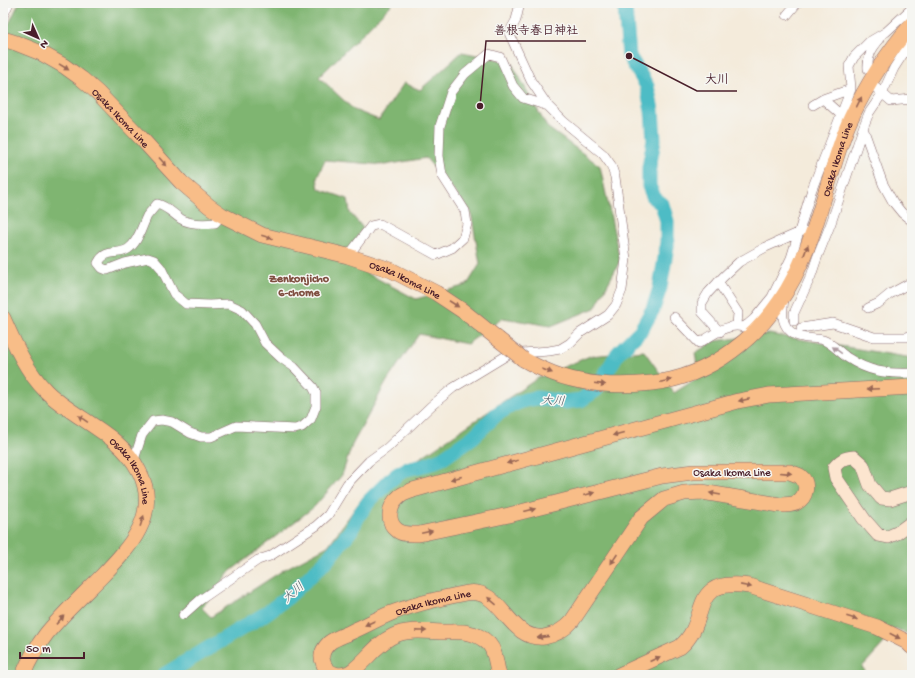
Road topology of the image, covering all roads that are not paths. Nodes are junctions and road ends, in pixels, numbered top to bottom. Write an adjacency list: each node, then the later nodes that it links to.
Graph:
1 (9, 3): 6 (street)
2 (520, 3): 17 (street)
3 (797, 3): 5 (street)
4 (912, 8): 8 (street)
5 (787, 15)
6 (3, 16)
7 (912, 24): 26 (main road, Osaka Ikoma Line, one-way to 7)
8 (886, 32): 11 (street); 12 (street)
9 (3, 39): 20 (main road, Osaka Ikoma Line, one-way to 20)
10 (912, 40): 13 (street)
11 (868, 69)
12 (850, 88): 14 (street); 18 (street)
13 (879, 91): 15 (street); 19 (street)
14 (823, 99): 16 (street); 18 (street)
15 (912, 99)
16 (813, 105)
17 (548, 106): 23 (street); 40 (street)
18 (841, 115): 22 (street)
19 (863, 128): 21 (street); 30 (street)
20 (222, 215): 23 (main road, Osaka Ikoma Line, one-way to 23); 37 (street)
21 (912, 221)
22 (803, 231): 24 (street); 31 (street)
23 (348, 256): 26 (main road, Osaka Ikoma Line, one-way to 26, bridge)
24 (718, 282): 31 (street); 33 (street)
25 (912, 282): 27 (street)
26 (784, 298): 35 (street, one-way to 26)
27 (868, 308)
28 (674, 317): 33 (street)
29 (3, 318): 37 (main road, Osaka Ikoma Line, one-way to 29)
30 (794, 321)
31 (737, 325): 33 (street)
32 (801, 328): 34 (street)
33 (720, 332)
34 (912, 335)
35 (912, 372)
36 (912, 387): 43 (main road, Osaka Ikoma Line, one-way to 43)
37 (134, 460): 42 (main road, Osaka Ikoma Line, one-way to 37)
38 (912, 492): 39 (main road)
39 (912, 522)
40 (183, 615)
41 (912, 647): 44 (main road, one-way to 41)
42 (22, 675)
43 (499, 675)
44 (619, 675)

